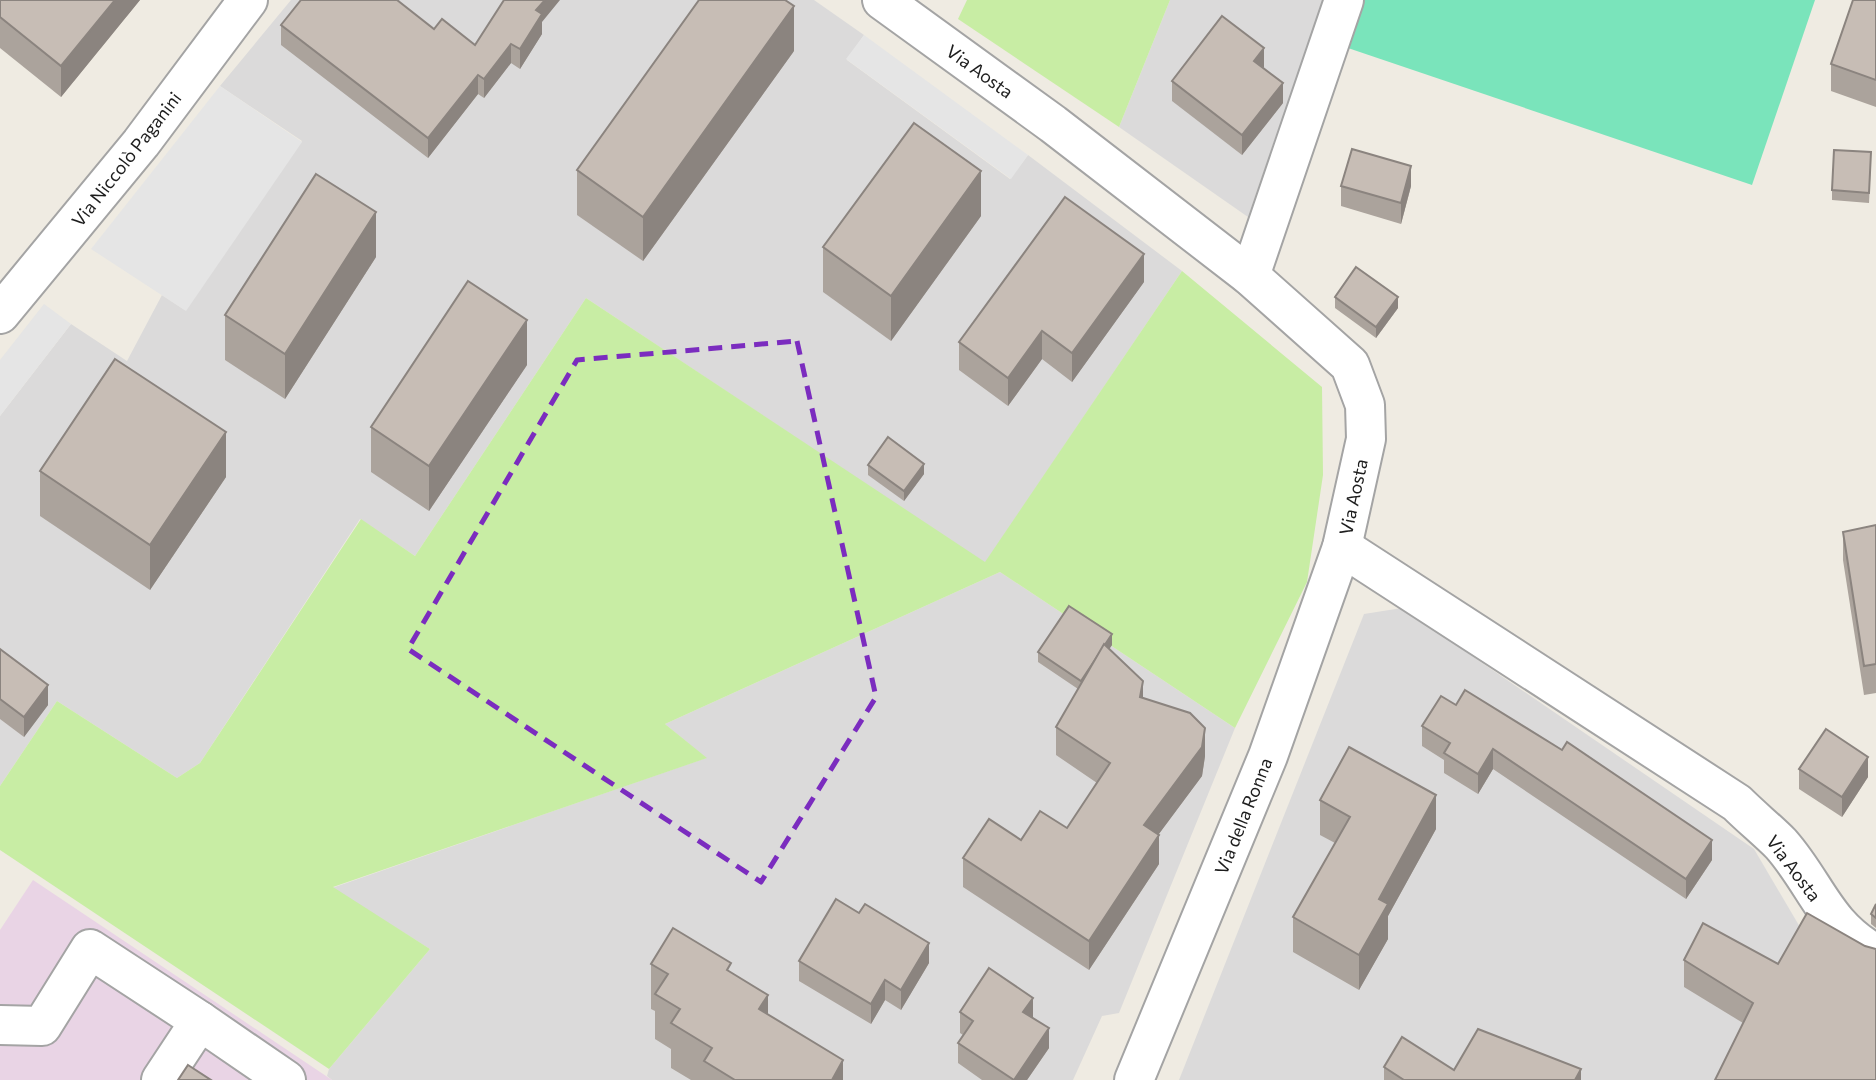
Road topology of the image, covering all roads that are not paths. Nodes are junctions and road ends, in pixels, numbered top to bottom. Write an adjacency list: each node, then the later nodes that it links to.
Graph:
1 (248, 0): 5 (street, Via Niccolò Paganini)
2 (882, 0): 4 (street, Via Aosta)
3 (1344, 0): 4 (street)
4 (1250, 275): 6 (street, Via Aosta)
5 (0, 314)
6 (1342, 548): 7 (street, Via Aosta); 12 (street, Via della Ronna)
7 (1876, 954)
8 (200, 1021): 9 (street); 10 (street); 11 (street)
9 (0, 1025)
10 (161, 1080)
11 (286, 1080)
12 (1134, 1080)

